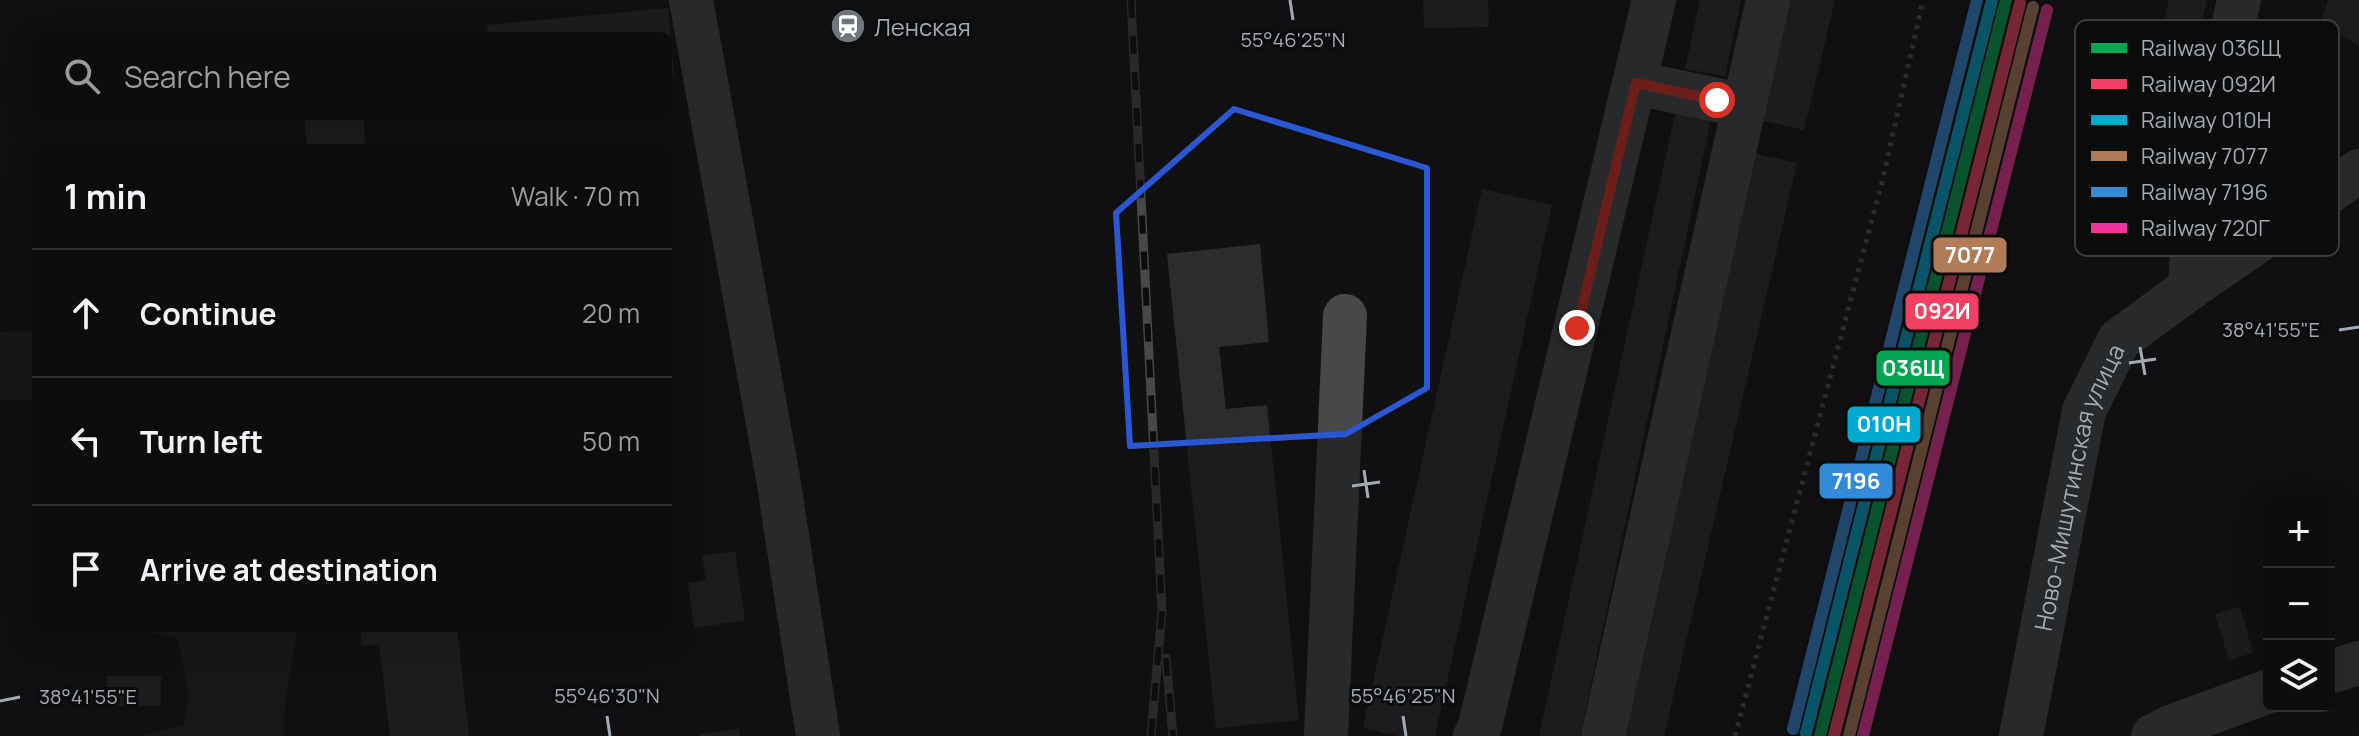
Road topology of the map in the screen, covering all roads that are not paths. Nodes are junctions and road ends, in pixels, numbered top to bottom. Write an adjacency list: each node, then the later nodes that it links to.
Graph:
1 (691, 0): 17 (street)
2 (1654, 0): 6 (street)
3 (1768, 0): 7 (street)
4 (2239, 0): 5 (street)
5 (2235, 20)
6 (1636, 83): 7 (street); 19 (street)
7 (1745, 106): 20 (street)
8 (2359, 171): 9 (street, Ново-Мишутинская улица)
9 (2339, 185)
10 (2192, 256): 12 (street)
11 (2236, 256): 12 (street, Ново-Мишутинская улица)
12 (2190, 288): 21 (street, Ново-Мишутинская улица)
13 (1345, 316): 18 (street)
14 (2359, 663): 15 (street)
15 (2335, 670)
16 (2263, 693): 22 (street)
17 (818, 736)
18 (1326, 736)
19 (1475, 736)
20 (1603, 736)
21 (2021, 736)
22 (2153, 736)

